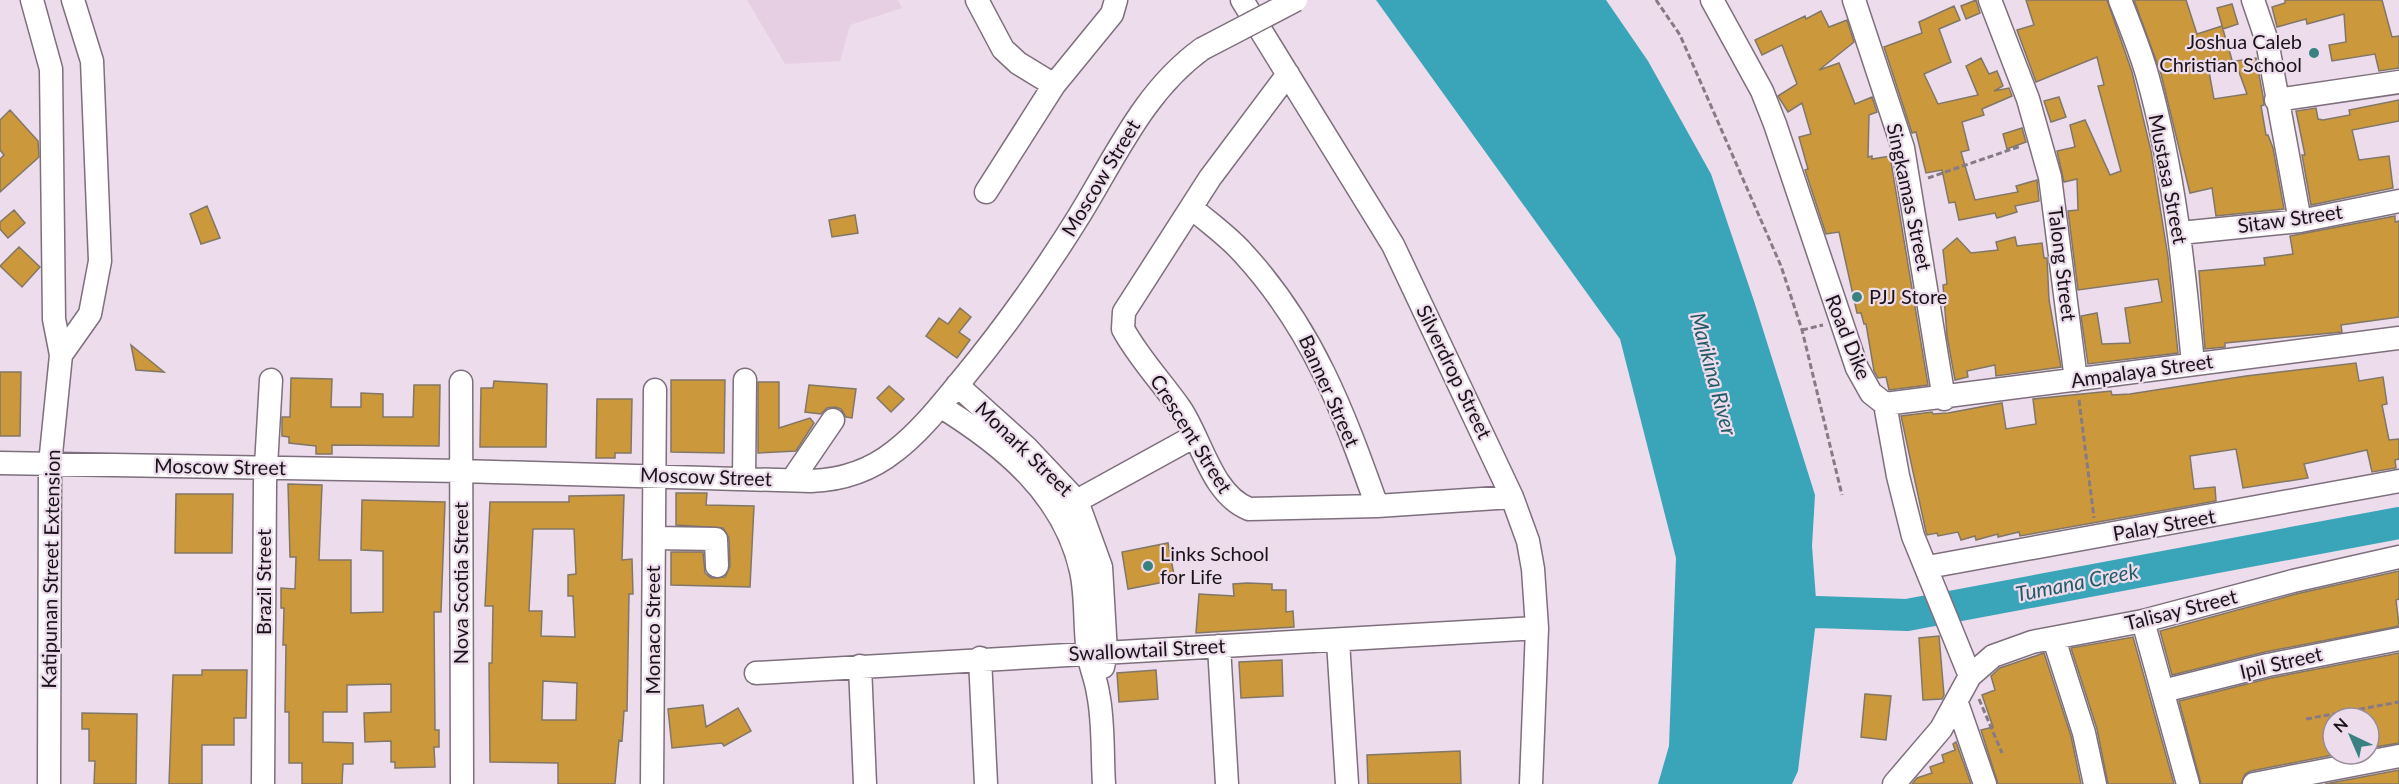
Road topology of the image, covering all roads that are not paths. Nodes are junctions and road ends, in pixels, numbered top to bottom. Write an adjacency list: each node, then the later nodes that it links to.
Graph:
1 (32, 0): 22 (street, Katipunan Street Extension)
2 (73, 0): 22 (street, Katipunan Street Extension)
3 (977, 0): 14 (street)
4 (1116, 0): 14 (street)
5 (1242, 0): 12 (street, Silverdrop Street)
6 (1296, 0): 28 (street, Moscow Street, bridge)
7 (1712, 0): 31 (street, Road Dike)
8 (1854, 0): 30 (street, Singkamas Street)
9 (1990, 0): 26 (street, Talong Street)
10 (2120, 0): 20 (street, Mustasa Street)
11 (2253, 0): 15 (street)
12 (1288, 74): 18 (street, Crescent Street); 43 (street, Silverdrop Street)
13 (2399, 82): 15 (street)
14 (1054, 85): 16 (street)
15 (2276, 100): 19 (street)
16 (986, 192)
17 (2399, 201): 19 (street, Sitaw Street)
18 (1191, 208): 34 (street, Crescent Street); 45 (street, Banner Street)
19 (2300, 221): 20 (street, Sitaw Street)
20 (2181, 233): 23 (street, Mustasa Street)
21 (2399, 338): 23 (street, Ampalaya Street)
22 (61, 355): 36 (street, Katipunan Street Extension)
23 (2193, 364): 26 (street, Ampalaya Street)
24 (271, 380): 37 (street, Brazil Street)
25 (745, 380): 40 (street)
26 (2076, 380): 30 (street, Ampalaya Street)
27 (461, 382): 38 (street, Nova Scotia Street)
28 (957, 385): 32 (street, Moscow Street); 44 (street, Monark Street)
29 (655, 390): 39 (street, Monaco Street)
30 (1944, 399): 31 (street, Ampalaya Street)
31 (1885, 404): 49 (street)
32 (940, 406): 41 (street, Moscow Street); 44 (street, Monark Street)
33 (832, 420): 41 (street)
34 (1193, 437): 44 (street); 45 (street, Crescent Street)
35 (0, 463): 36 (street, Moscow Street)
36 (50, 464): 37 (street, Moscow Street); 64 (street, Katipunan Street Extension)
37 (265, 467): 38 (street, Moscow Street); 65 (street, Brazil Street)
38 (461, 471): 39 (street, Moscow Street); 66 (street, Nova Scotia Street)
39 (655, 475): 40 (street, Moscow Street); 46 (street, Monaco Street)
40 (744, 479): 41 (street, Moscow Street)
41 (792, 480)
42 (2399, 482): 49 (street, Palay Street)
43 (1512, 497): 45 (street, Crescent Street); 51 (street, Silverdrop Street)
44 (1067, 506): 56 (street, Monark Street)
45 (1377, 506)
46 (654, 538): 48 (street); 67 (street, Monaco Street)
47 (2399, 557): 50 (street, Talisay Street)
48 (717, 566)
49 (1931, 577): 60 (street)
50 (2143, 621): 52 (street, Talisay Street); 61 (street)
51 (1537, 628): 54 (street, Swallowtail Street); 73 (street, Silverdrop Street)
52 (2054, 639): 60 (street, Talisay Street); 76 (street)
53 (2399, 639): 61 (street, Ipil Street)
54 (1338, 641): 55 (street, Swallowtail Street); 72 (street)
55 (1219, 646): 56 (street, Swallowtail Street); 71 (street)
56 (1097, 653): 57 (street, Swallowtail Street); 70 (street, Monark Street)
57 (980, 658): 58 (street, Swallowtail Street); 69 (street)
58 (860, 666): 59 (street, Swallowtail Street); 68 (street)
59 (756, 673)
60 (1970, 676): 62 (street)
61 (2163, 691): 77 (street)
62 (1957, 703): 74 (street); 75 (street)
63 (2399, 756): 78 (street)
64 (49, 784)
65 (263, 784)
66 (462, 784)
67 (652, 784)
68 (865, 784)
69 (986, 784)
70 (1104, 784)
71 (1227, 784)
72 (1347, 784)
73 (1531, 784)
74 (1894, 784)
75 (1985, 784)
76 (2095, 784)
77 (2188, 784)
78 (2254, 784)

